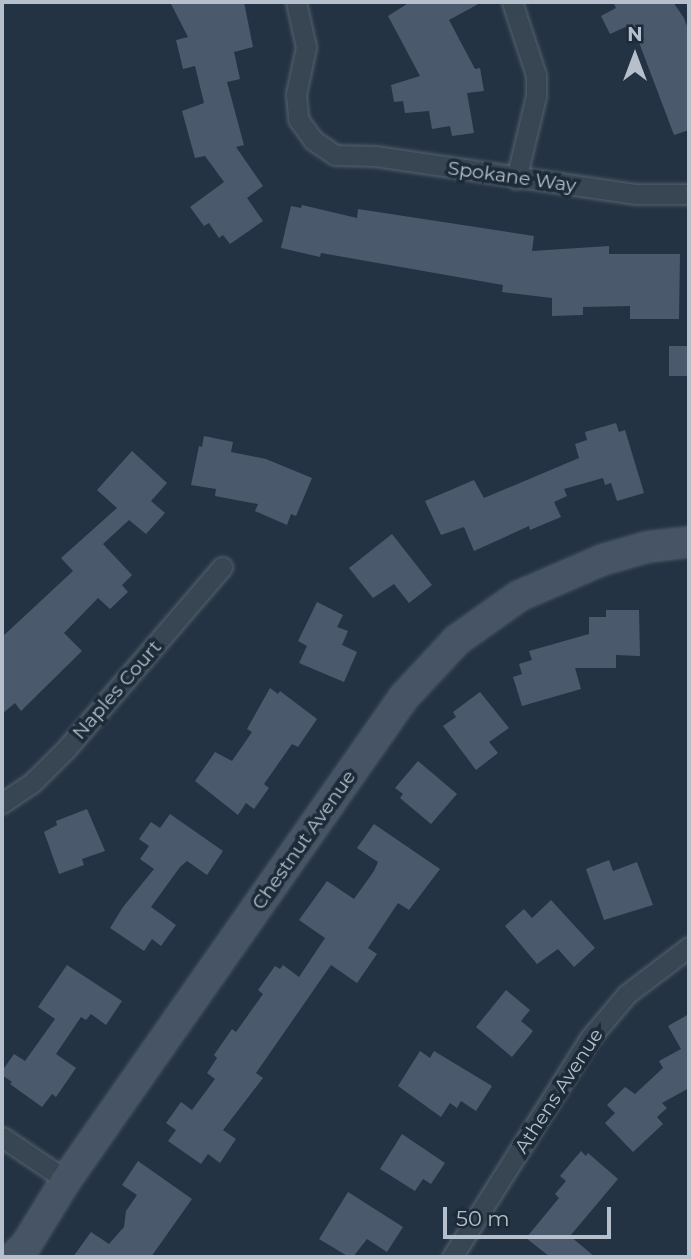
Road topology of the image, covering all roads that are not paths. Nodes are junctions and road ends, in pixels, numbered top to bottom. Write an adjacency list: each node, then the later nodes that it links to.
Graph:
1 (296, 2): 3 (street, Spokane Way)
2 (512, 2): 3 (street)
3 (516, 178): 4 (street, Spokane Way)
4 (689, 194)
5 (689, 542): 10 (street, Chestnut Avenue)
6 (222, 567): 7 (street, Naples Court)
7 (2, 803)
8 (689, 947): 12 (street, Athens Avenue)
9 (2, 1137): 10 (street)
10 (66, 1181): 11 (street, Chestnut Avenue)
11 (14, 1257)
12 (452, 1257)

